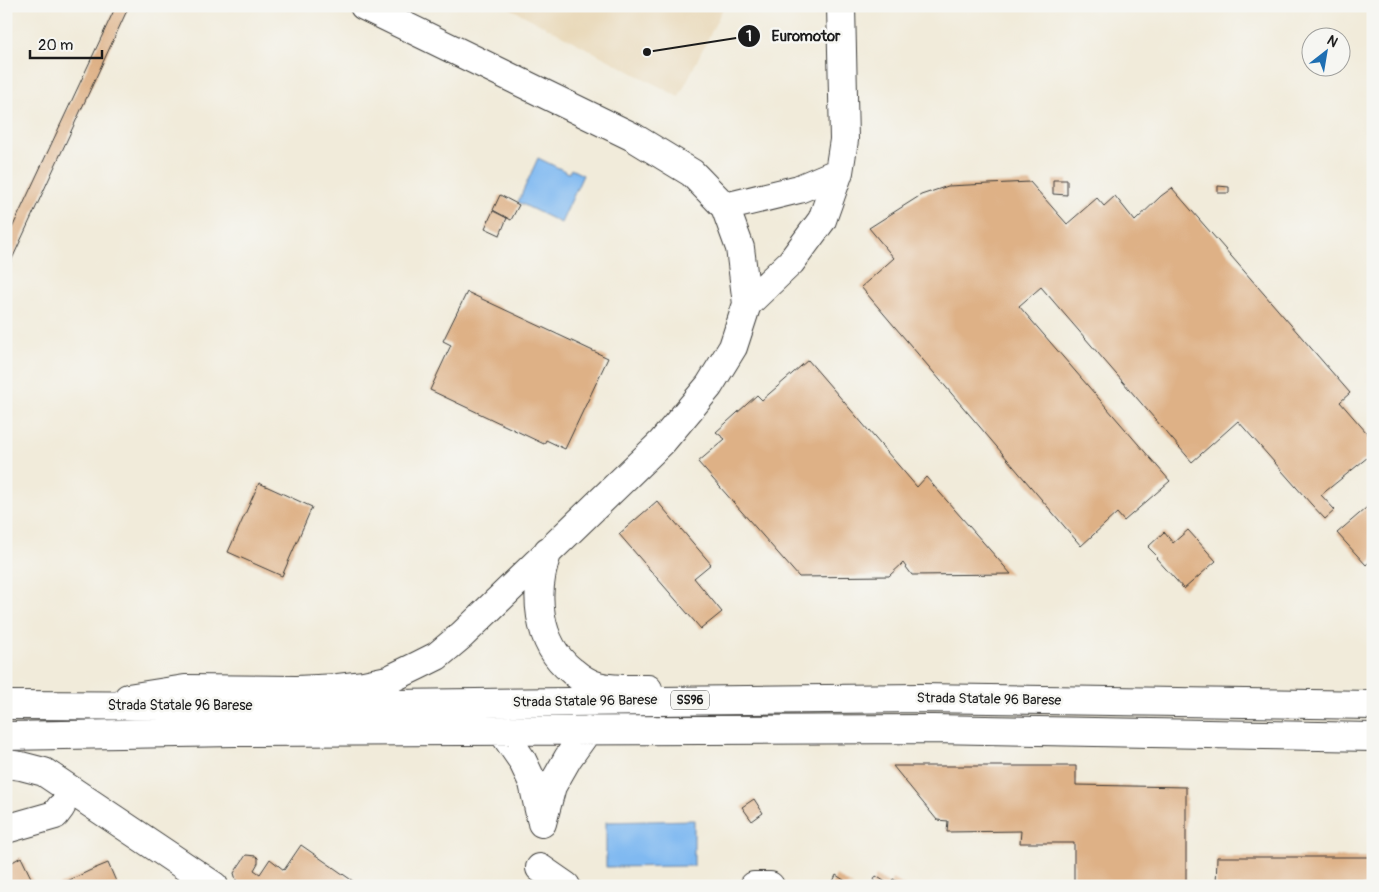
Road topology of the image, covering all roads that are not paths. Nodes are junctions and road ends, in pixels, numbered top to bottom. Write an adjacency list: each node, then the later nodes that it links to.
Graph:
1 (364, 6): 4 (main road)
2 (841, 6): 3 (main road)
3 (838, 172): 4 (main road); 5 (main road)
4 (725, 206): 5 (main road)
5 (747, 304): 6 (main road)
6 (549, 550): 7 (main road); 9 (main road)
7 (790, 699): 9 (main road, Strada Statale 96 Barese / SS96); 10 (main road, Strada Statale 96 Barese / SS96)
8 (6, 705): 9 (main road, Strada Statale 96 Barese / SS96)
9 (82, 705)
10 (1373, 706)
11 (588, 730): 12 (main road, Strada Statale 96 Barese / SS96); 12 (main road); 13 (main road, Strada Statale 96 Barese / SS96)
12 (502, 731): 14 (main road, Strada Statale 96 Barese / SS96)
13 (1373, 737)
14 (12, 749): 18 (main road)
15 (61, 808): 16 (main road)
16 (6, 829)
17 (540, 868): 19 (main road)
18 (214, 886)
19 (566, 886)
20 (754, 886): 21 (main road)
21 (770, 886)

